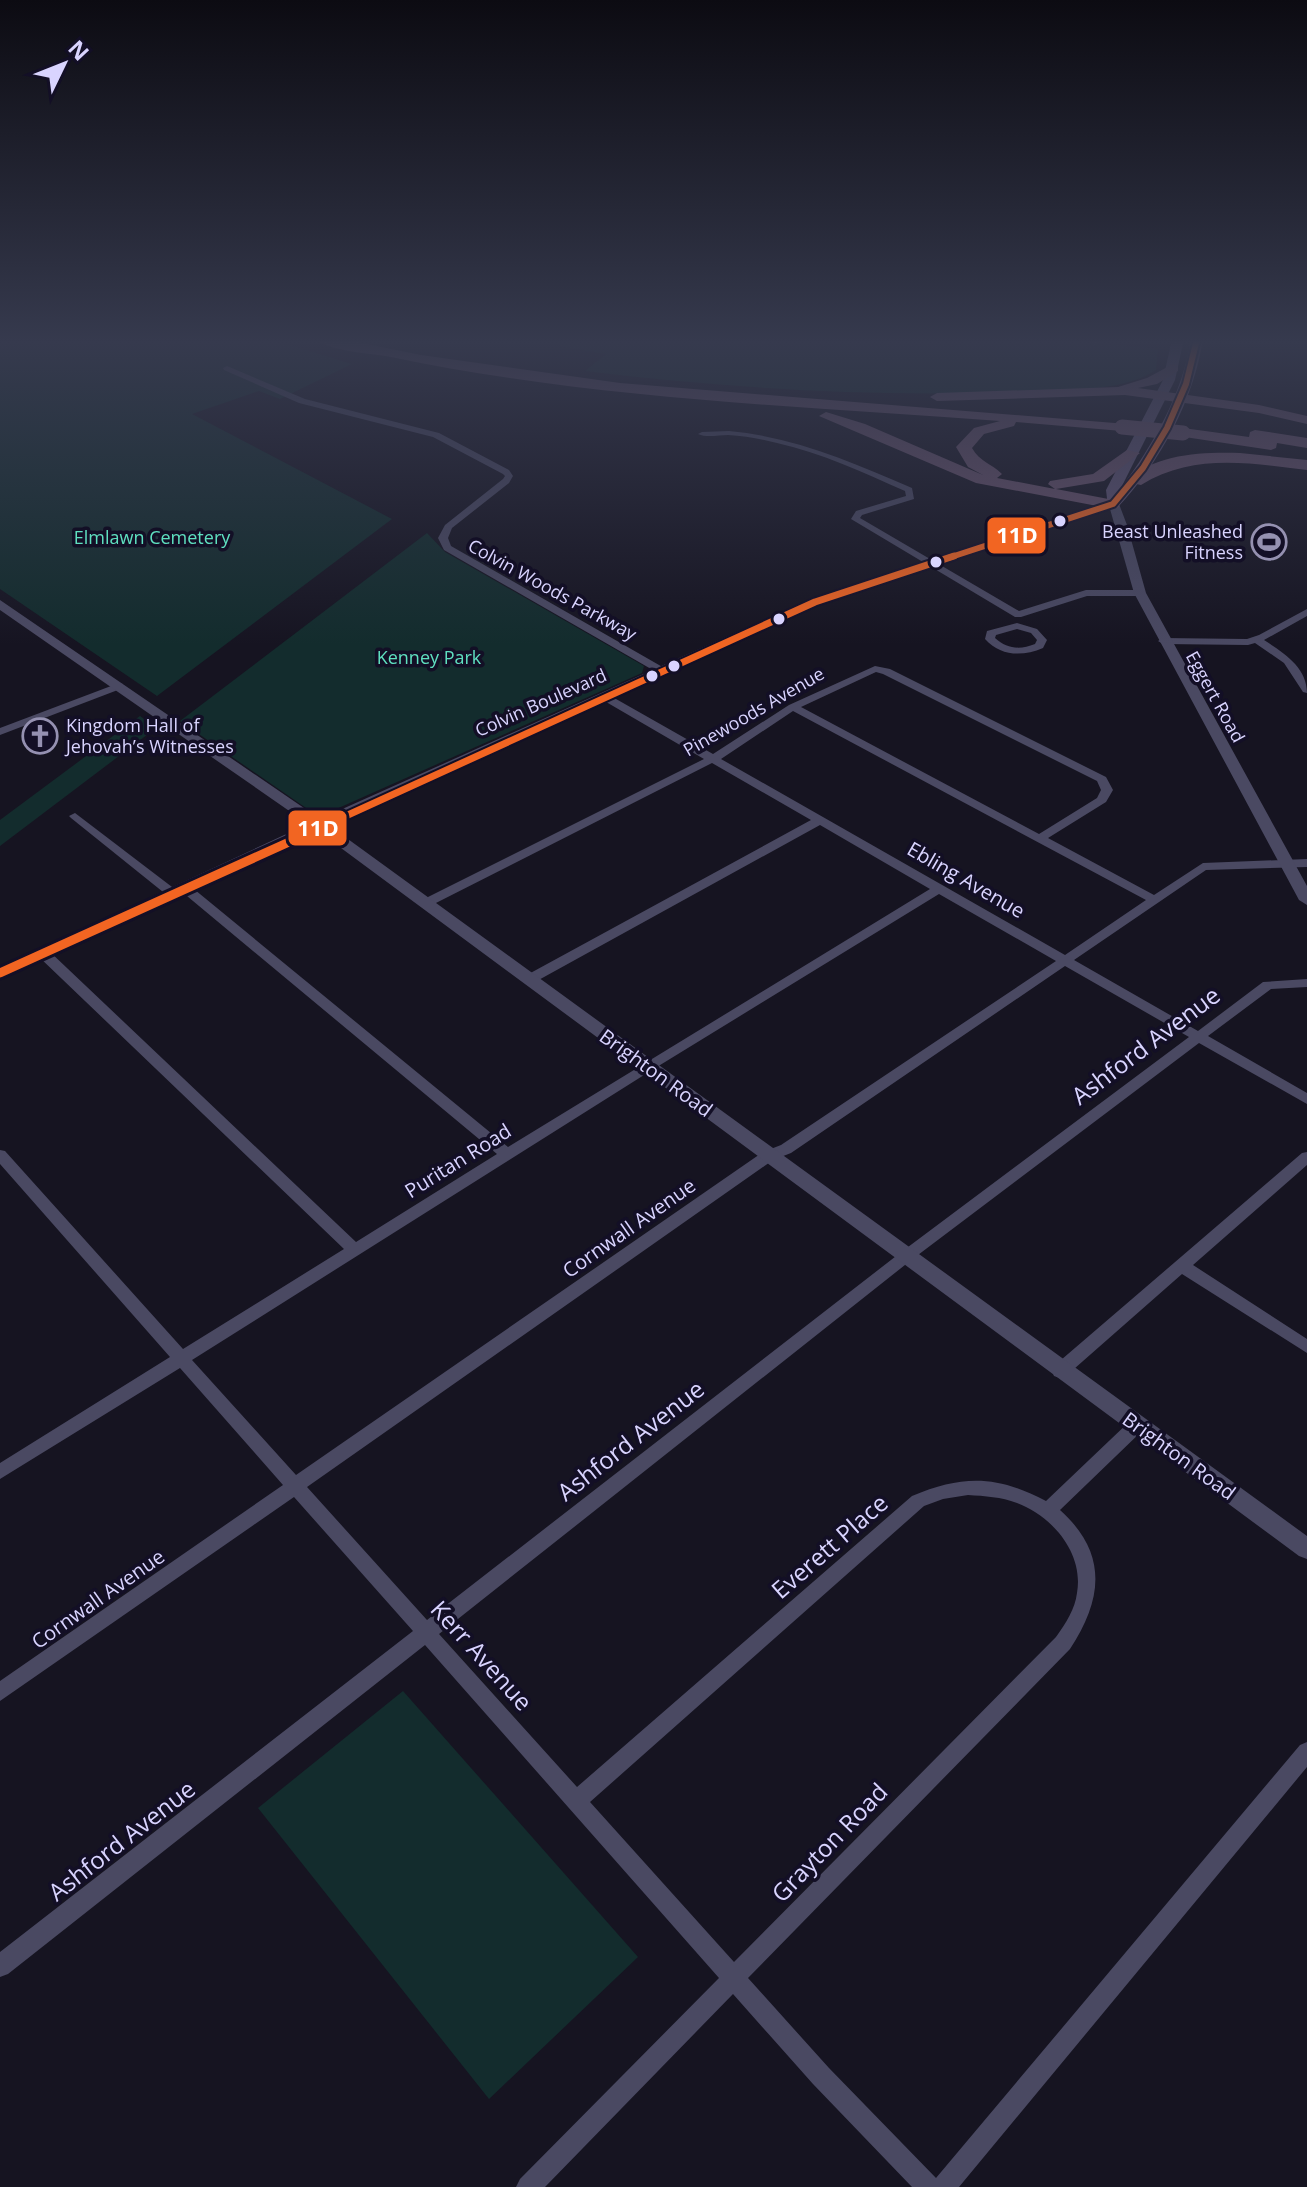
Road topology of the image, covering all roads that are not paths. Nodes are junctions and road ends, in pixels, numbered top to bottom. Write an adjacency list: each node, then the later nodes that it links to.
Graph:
1 (447, 441): 19 (street, Colvin Woods Parkway)
2 (774, 441): 13 (street)
3 (890, 441): 12 (highway)
4 (968, 441): 9 (highway)
5 (1138, 441): 9 (main road)
6 (1156, 441): 11 (main road)
7 (1252, 441): 8 (highway)
8 (1307, 451)
9 (1132, 453): 12 (main road)
10 (1307, 465): 11 (highway)
11 (1135, 482): 12 (main road)
12 (1113, 504): 13 (street, Colvin Boulevard); 14 (street, Eggert Road)
13 (931, 564): 14 (street); 19 (street, Colvin Boulevard)
14 (1140, 593): 18 (street, Eggert Road)
15 (1, 605): 20 (street, Brighton Road)
16 (1307, 612): 17 (street)
17 (1258, 640): 18 (street); 21 (street)
18 (1163, 641): 31 (street, Eggert Road)
19 (662, 671): 22 (street, Colvin Boulevard)
20 (119, 686): 24 (street); 28 (street, Brighton Road)
21 (1307, 690)
22 (605, 697): 25 (street, Ebling Avenue); 28 (street, Colvin Boulevard)
23 (793, 707): 25 (street, Pinewoods Avenue); 29 (street); 29 (street, Pinewoods Avenue)
24 (0, 732)
25 (712, 759): 27 (street, Ebling Avenue); 36 (street, Pinewoods Avenue)
26 (75, 816): 33 (street)
27 (820, 820): 32 (street, Ebling Avenue); 40 (street)
28 (319, 825): 33 (street, Colvin Boulevard); 36 (street, Brighton Road)
29 (1040, 838): 34 (street)
30 (1307, 863): 31 (street, Cornwall Avenue)
31 (1285, 864): 34 (street, Cornwall Avenue); 35 (street, Eggert Road)
32 (940, 888): 38 (street, Ebling Avenue); 43 (street, Puritan Road)
33 (178, 890): 37 (street, Colvin Boulevard); 45 (street)
34 (1155, 900): 38 (street, Cornwall Avenue)
35 (1307, 900)
36 (426, 903): 40 (street, Brighton Road)
37 (43, 953): 39 (street, Colvin Boulevard); 49 (street)
38 (1066, 961): 42 (street, Ebling Avenue); 47 (street, Cornwall Avenue)
39 (0, 973)
40 (530, 979): 43 (street, Brighton Road)
41 (1307, 983): 42 (street, Ashford Avenue)
42 (1199, 1037): 44 (street, Ebling Avenue); 50 (street, Ashford Avenue)
43 (647, 1067): 45 (street, Puritan Road); 47 (street, Brighton Road)
44 (1307, 1099)
45 (507, 1154): 49 (street, Puritan Road)
46 (0, 1155): 53 (street, Kerr Avenue)
47 (768, 1156): 50 (street, Brighton Road); 57 (street, Cornwall Avenue)
48 (1307, 1157): 51 (street)
49 (355, 1250): 53 (street, Puritan Road)
50 (905, 1257): 54 (street, Brighton Road); 60 (street, Ashford Avenue)
51 (1182, 1266): 52 (street); 54 (street)
52 (1307, 1347)
53 (182, 1358): 56 (street, Puritan Road); 57 (street, Kerr Avenue)
54 (1060, 1371): 55 (street, Brighton Road)
55 (1137, 1425): 58 (street); 59 (street, Brighton Road)
56 (0, 1472)
57 (295, 1486): 60 (street, Kerr Avenue); 61 (street, Cornwall Avenue)
58 (1047, 1511): 63 (street, Everett Place); 65 (street, Grayton Road)
59 (1307, 1549)
60 (426, 1633): 63 (street, Kerr Avenue); 64 (street, Ashford Avenue)
61 (0, 1692)
62 (1307, 1752): 68 (street)
63 (576, 1801): 65 (street, Kerr Avenue)
64 (0, 1966)
65 (734, 1978): 66 (street, Grayton Road); 67 (street, Kerr Avenue)
66 (528, 2187)
67 (928, 2187)
68 (944, 2187)

